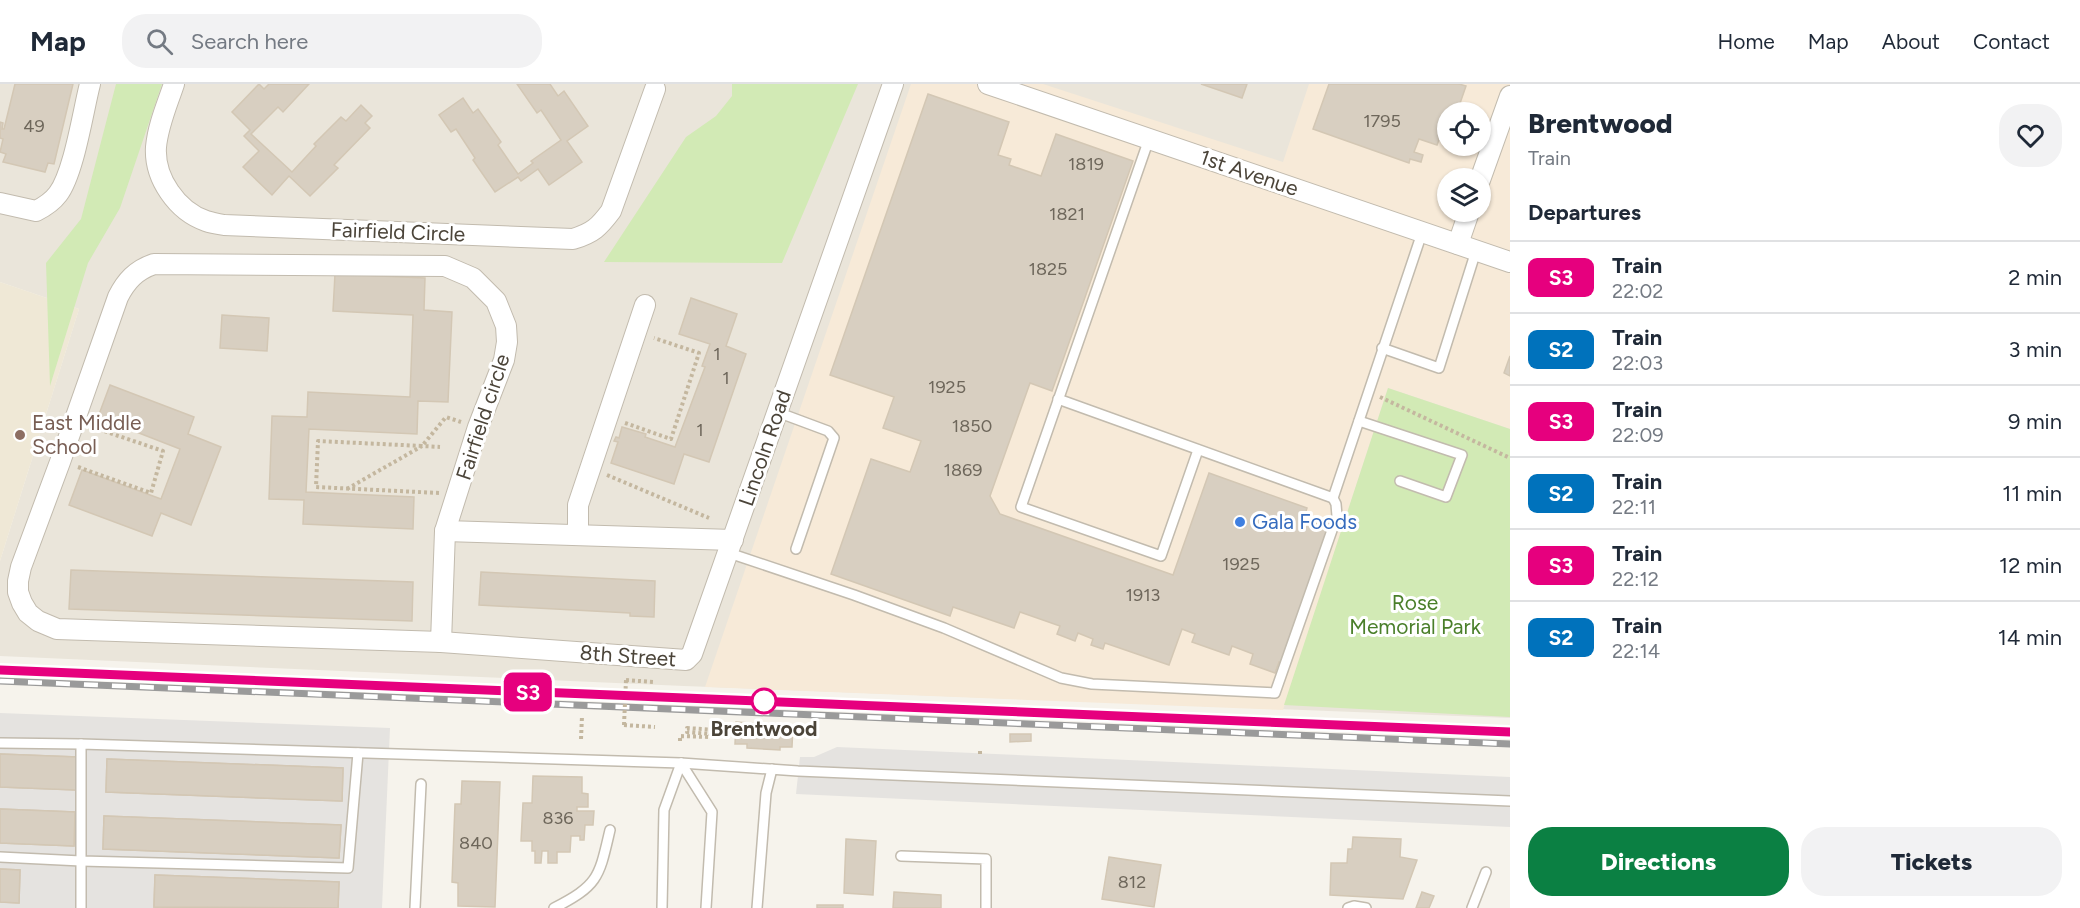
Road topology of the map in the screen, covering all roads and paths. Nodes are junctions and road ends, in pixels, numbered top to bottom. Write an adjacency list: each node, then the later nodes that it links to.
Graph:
1 (90, 84): 9 (street)
2 (174, 84): 5 (street, Fairfield Circle)
3 (893, 84): 19 (street, Lincoln Road)
4 (988, 84): 7 (street, 1st Avenue)
5 (655, 89)
6 (1510, 96): 8 (street)
7 (1149, 139): 11 (street, 1st Avenue); 18 (lane)
8 (1484, 168)
9 (0, 203)
10 (1468, 222): 12 (street)
11 (1422, 233): 12 (street, 1st Avenue); 16 (lane)
12 (1467, 248): 13 (street, 1st Avenue); 16 (lane)
13 (1510, 262)
14 (645, 305): 15 (street)
15 (636, 332): 20 (street); 20 (path)
16 (1382, 348): 17 (lane)
17 (1369, 390): 21 (lane); 27 (path)
18 (1058, 399): 26 (lane); 26 (lane)
19 (777, 412): 37 (street, Lincoln Road); 38 (lane)
20 (606, 417): 29 (street)
21 (1359, 421): 30 (lane); 33 (lane)
22 (86, 426): 28 (path)
23 (478, 427): 24 (path); 32 (street, Fairfield circle); 39 (street, Fairfield circle)
24 (422, 446): 25 (path); 31 (path); 31 (path)
25 (440, 447)
26 (1197, 450): 33 (lane)
27 (1510, 458)
28 (74, 466)
29 (589, 468): 34 (path); 36 (street)
30 (1400, 481)
31 (347, 489): 32 (path)
32 (457, 495): 35 (street, Fairfield circle)
33 (1333, 498): 37 (lane)
34 (709, 519)
35 (445, 531): 36 (street); 39 (street, Fairfield circle)
36 (578, 535): 37 (street)
37 (731, 546): 39 (street, 8th Street)
38 (796, 549)
39 (441, 642)
40 (653, 682): 43 (path, bridge)
41 (582, 716): 44 (path)
42 (718, 722): 45 (path)
43 (654, 726)
44 (581, 739)
45 (680, 741)
46 (0, 743): 47 (lane)
47 (81, 744): 48 (lane); 56 (lane)
48 (358, 753): 49 (lane); 56 (lane)
49 (681, 763): 50 (lane); 61 (lane); 62 (lane)
50 (772, 769): 52 (lane); 63 (lane)
51 (421, 784): 59 (lane)
52 (1510, 801)
53 (610, 830): 60 (lane)
54 (902, 856): 64 (lane)
55 (0, 857): 56 (lane)
56 (81, 861): 58 (lane)
57 (1486, 872): 67 (lane)
58 (81, 908)
59 (415, 908)
60 (554, 908)
61 (662, 908)
62 (706, 908)
63 (757, 908)
64 (986, 908)
65 (1348, 908): 66 (lane)
66 (1366, 908)
67 (1472, 908)

